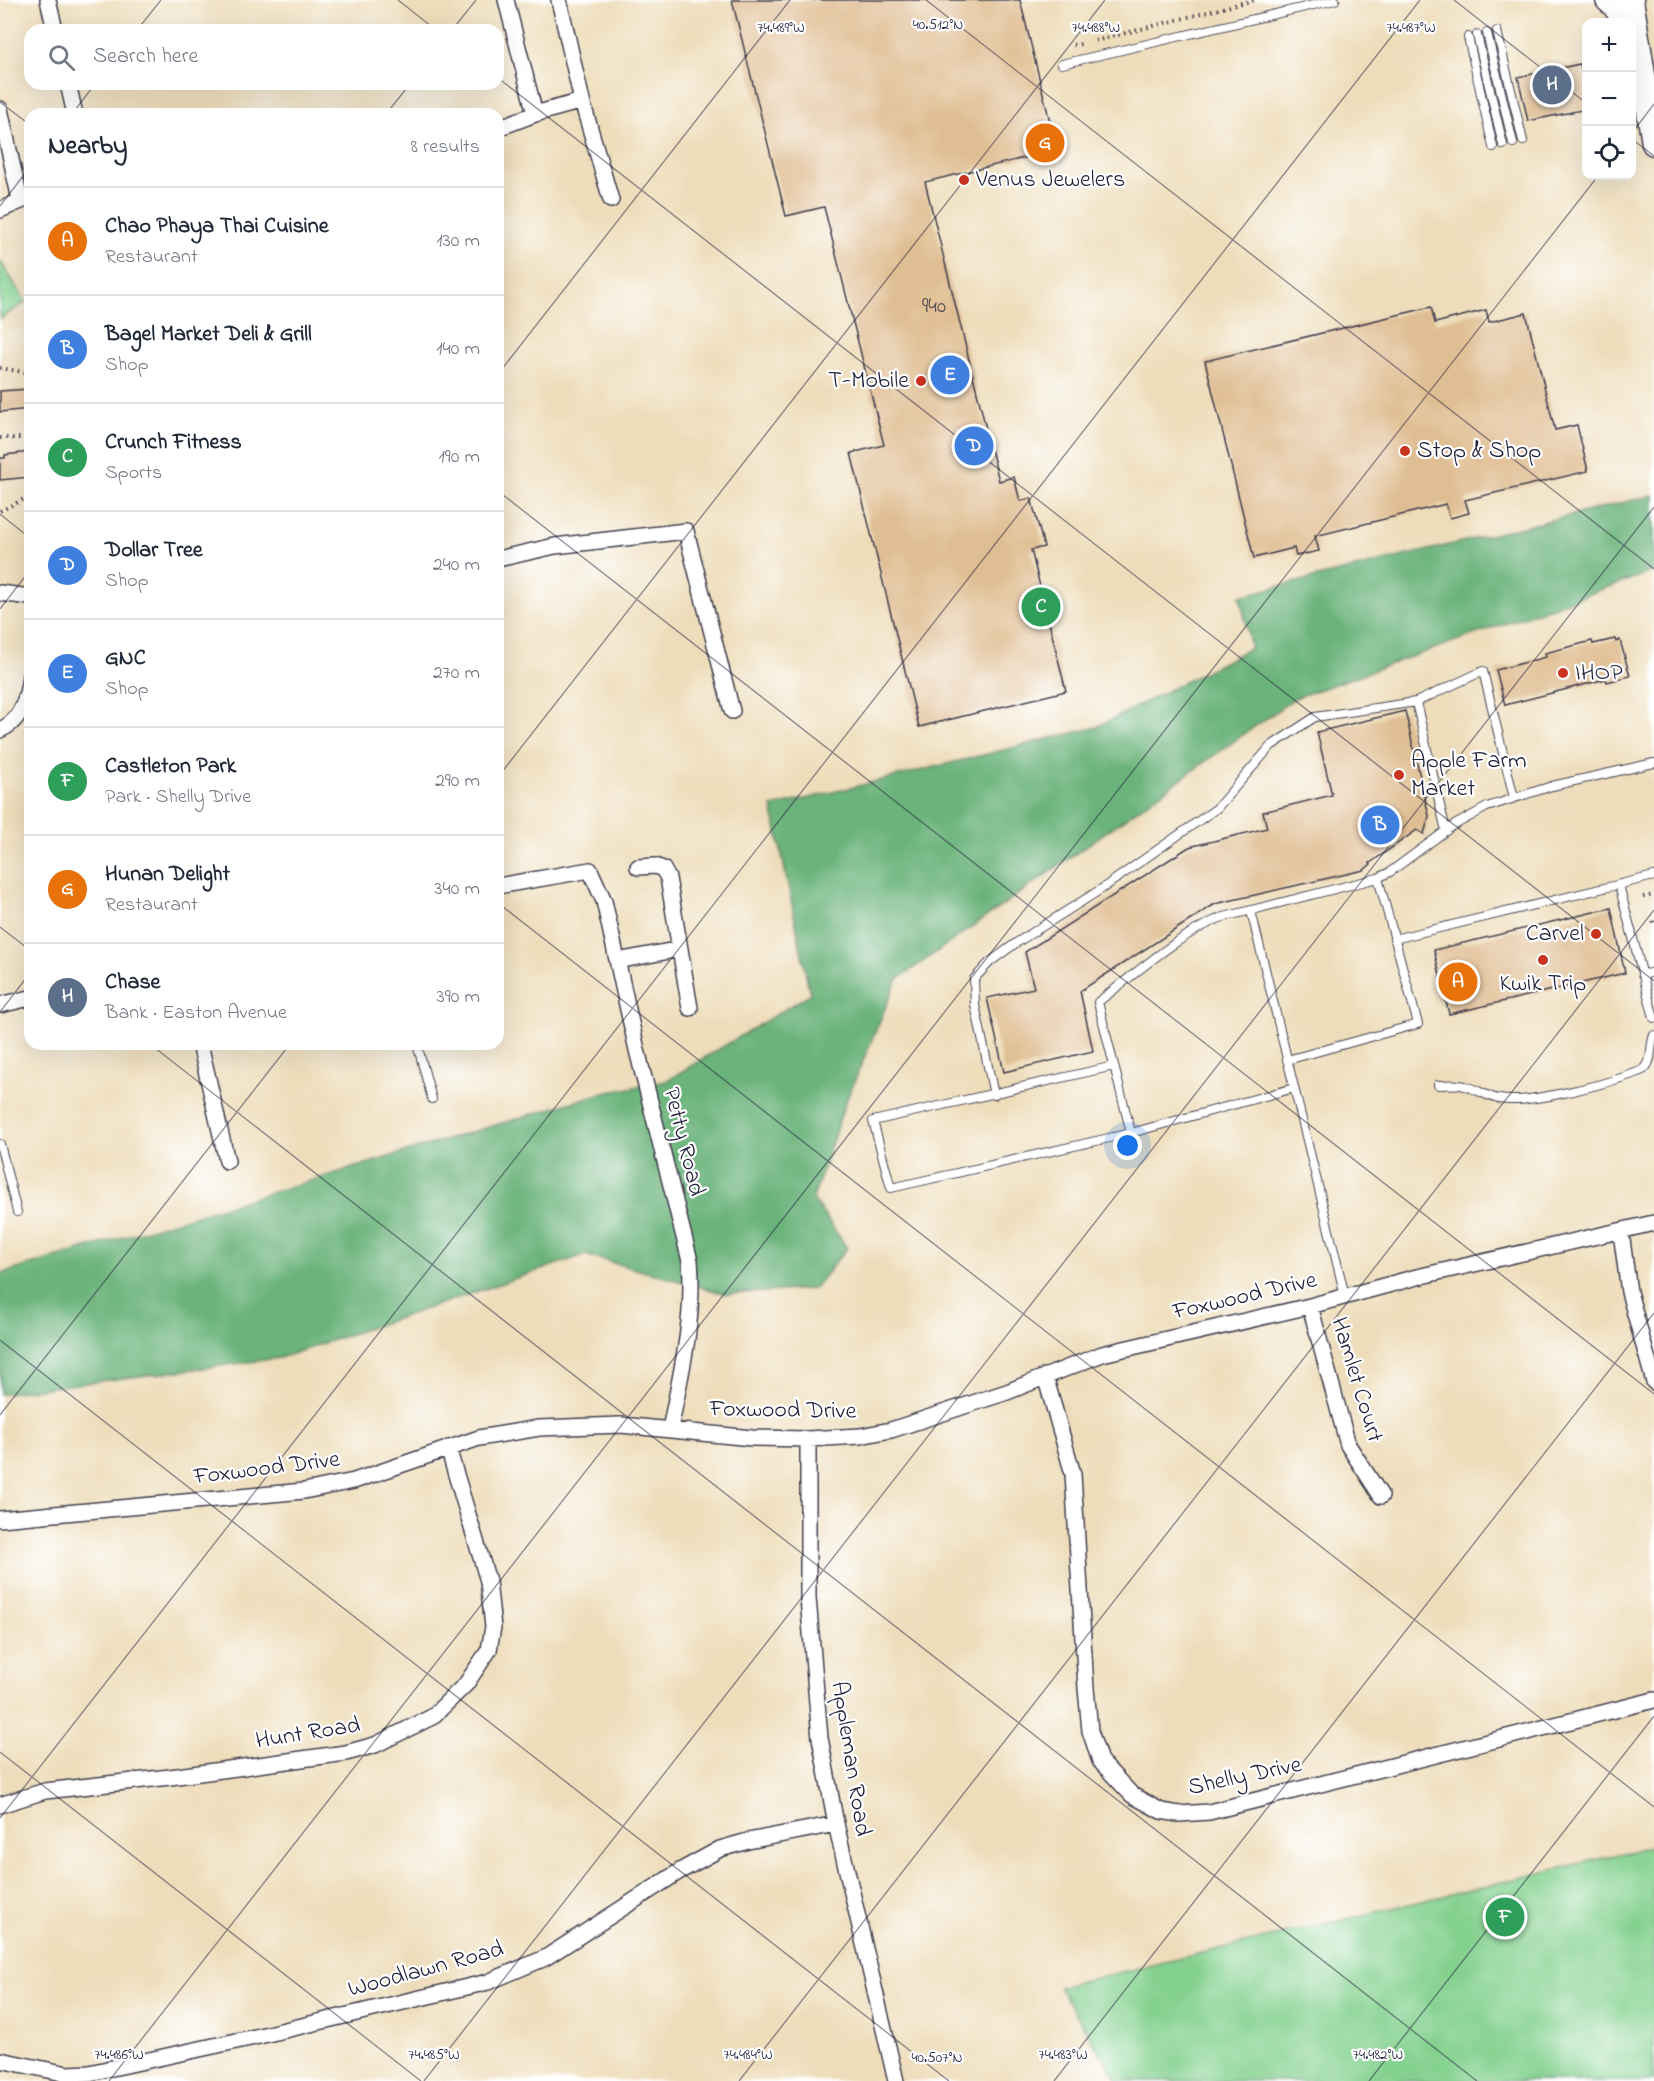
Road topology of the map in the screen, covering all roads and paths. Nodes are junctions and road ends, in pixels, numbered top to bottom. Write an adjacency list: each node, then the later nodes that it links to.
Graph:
1 (48, 0): 11 (street)
2 (506, 0): 23 (street)
3 (559, 0): 20 (street)
4 (1254, 0): 17 (path)
5 (1335, 0): 8 (lane)
6 (1608, 0): 9 (main road)
7 (1631, 0): 10 (main road)
8 (1322, 1): 18 (lane)
9 (1623, 18)
10 (1633, 18)
11 (54, 24)
12 (1497, 31): 25 (lane)
13 (1487, 33): 26 (lane)
14 (1478, 35): 28 (lane)
15 (1468, 37): 29 (lane)
16 (1636, 43): 27 (main road)
17 (1073, 45)
18 (1062, 64)
19 (69, 90): 21 (street)
20 (582, 101): 23 (street); 32 (street)
21 (74, 108)
22 (0, 109): 30 (street)
23 (535, 114): 24 (street)
24 (504, 126)
25 (1523, 141)
26 (1513, 143)
27 (1654, 143)
28 (1503, 145)
29 (1493, 147)
30 (24, 194)
31 (24, 198): 33 (street)
32 (611, 200)
33 (0, 210)
34 (0, 368): 35 (path)
35 (24, 373)
36 (0, 438): 37 (path)
37 (24, 438)
38 (24, 499): 39 (path)
39 (0, 511)
40 (504, 558): 45 (street)
41 (0, 593): 42 (street)
42 (24, 596)
43 (1416, 702): 48 (lane); 49 (lane); 74 (lane)
44 (24, 703): 46 (street)
45 (732, 711)
46 (0, 730)
47 (1654, 763): 48 (lane)
48 (1514, 798): 49 (lane)
49 (1446, 831): 52 (lane)
50 (638, 867): 59 (street)
51 (1654, 876): 54 (lane)
52 (1378, 878): 57 (lane); 58 (lane)
53 (504, 885): 60 (street, Petty Road)
54 (1619, 885): 58 (lane); 62 (lane)
55 (1654, 895): 56 (path)
56 (1643, 897)
57 (1251, 911): 70 (lane); 71 (lane)
58 (1395, 939): 70 (lane)
59 (680, 949): 60 (street); 65 (street)
60 (617, 962): 86 (street, Petty Road)
61 (1654, 972): 62 (lane)
62 (1642, 975): 66 (lane)
63 (24, 999): 64 (street)
64 (0, 1005)
65 (690, 1008)
66 (1654, 1018)
67 (1654, 1035): 72 (lane)
68 (201, 1050): 78 (street)
69 (419, 1050): 75 (lane)
70 (1287, 1060): 73 (lane)
71 (1114, 1066): 74 (lane); 76 (lane)
72 (1438, 1085)
73 (1294, 1088): 76 (lane); 82 (lane)
74 (994, 1095): 76 (lane)
75 (432, 1099)
76 (1131, 1133)
77 (0, 1144): 79 (lane)
78 (227, 1161)
79 (17, 1212)
80 (1654, 1223): 81 (street, Foxwood Drive)
81 (1621, 1232): 82 (street, Foxwood Drive); 85 (street)
82 (1345, 1296): 83 (street, Foxwood Drive)
83 (1310, 1306): 84 (street, Foxwood Drive); 89 (street, Hamlet Court)
84 (1045, 1376): 87 (street, Foxwood Drive); 91 (street, Shelly Drive)
85 (1654, 1382)
86 (670, 1429): 87 (street, Foxwood Drive); 88 (street, Foxwood Drive)
87 (808, 1439): 93 (street, Appleman Road)
88 (448, 1448): 90 (street, Foxwood Drive); 92 (street, Hunt Road)
89 (1381, 1496)
90 (0, 1520)
91 (1654, 1700)
92 (0, 1805)
93 (836, 1824): 94 (street, Woodlawn Road); 95 (street, Appleman Road)
94 (0, 2060)
95 (896, 2081)

